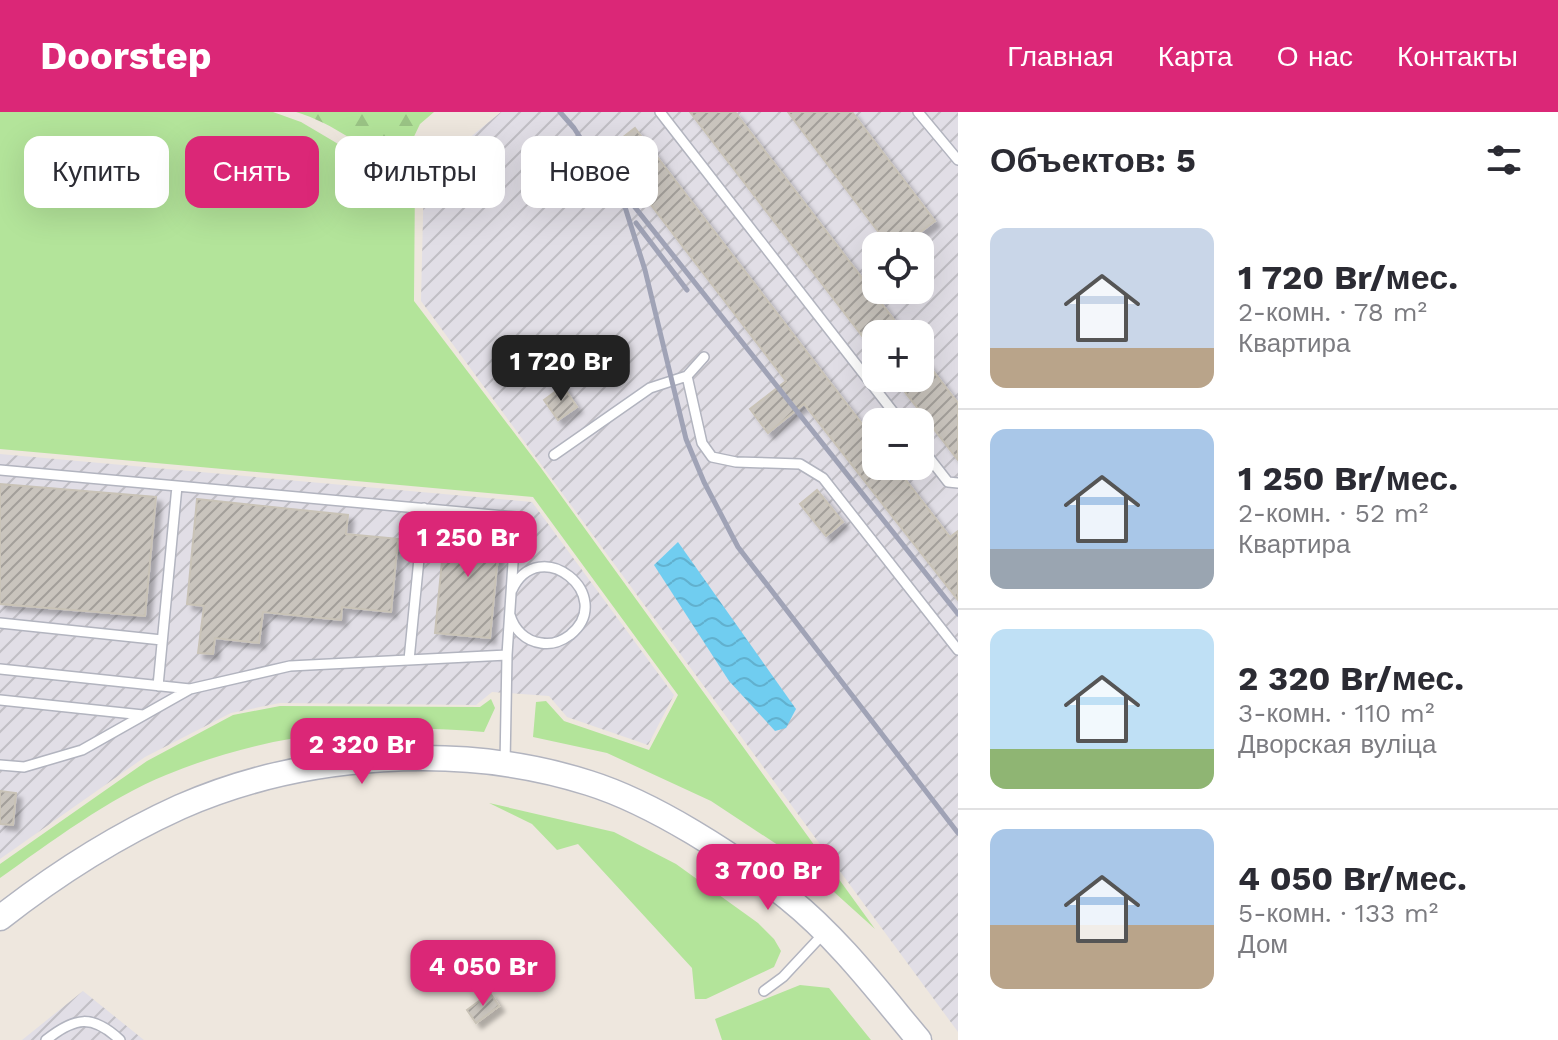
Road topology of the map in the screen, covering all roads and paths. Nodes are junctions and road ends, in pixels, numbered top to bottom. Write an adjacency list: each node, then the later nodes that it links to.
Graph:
1 (660, 112): 8 (lane)
2 (918, 112): 4 (lane)
3 (958, 140): 4 (lane)
4 (948, 147): 5 (lane)
5 (958, 160)
6 (704, 357): 7 (lane)
7 (687, 376): 9 (lane); 20 (lane)
8 (890, 408)
9 (554, 455)
10 (934, 464): 12 (lane)
11 (0, 470): 13 (lane)
12 (958, 483)
13 (177, 486): 14 (lane); 19 (lane)
14 (424, 508): 15 (lane); 22 (lane)
15 (509, 596): 16 (lane); 18 (lane)
16 (508, 608): 18 (lane); 21 (lane)
17 (0, 623): 19 (lane)
18 (527, 638): 21 (lane)
19 (162, 640): 24 (lane)
20 (958, 650)
21 (507, 655): 22 (lane); 28 (lane)
22 (409, 660): 25 (lane)
23 (0, 669): 24 (lane)
24 (158, 686): 25 (lane)
25 (190, 689): 27 (lane)
26 (0, 700): 27 (lane)
27 (143, 715): 29 (lane)
28 (505, 764): 30 (street); 31 (street)
29 (0, 765)
30 (0, 918)
31 (826, 931): 32 (lane); 35 (street)
32 (764, 991)
33 (46, 1040): 34 (lane)
34 (120, 1040)
35 (919, 1040)

